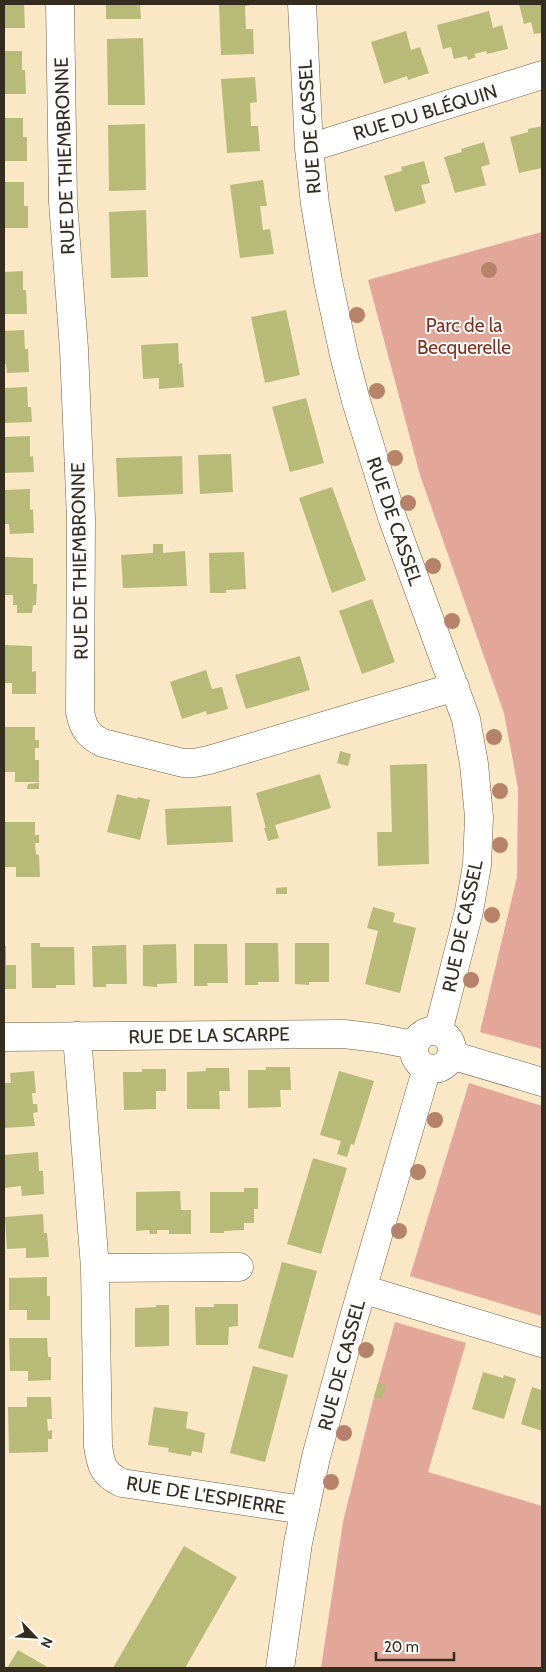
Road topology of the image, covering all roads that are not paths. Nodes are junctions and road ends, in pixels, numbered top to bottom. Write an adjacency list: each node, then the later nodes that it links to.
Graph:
1 (60, 4): 5 (street, RUE DE THIEMBRONNE)
2 (302, 4): 4 (street, RUE DE CASSEL)
3 (542, 75): 4 (street, RUE DU BLÉQUIN)
4 (309, 148): 5 (street, RUE DE CASSEL)
5 (455, 687): 8 (street, RUE DE CASSEL)
6 (76, 1036): 7 (street, RUE DE LA SCARPE); 9 (street, RUE DE LA SCARPE); 13 (street, RUE DE L'ESPIERRE)
7 (4, 1037)
8 (445, 1043): 9 (street); 10 (street); 11 (street)
9 (414, 1045): 10 (street)
10 (427, 1068): 14 (street, RUE DE CASSEL)
11 (542, 1082)
12 (239, 1266): 13 (street)
13 (95, 1268): 16 (street, RUE DE L'ESPIERRE)
14 (362, 1290): 15 (street); 16 (street, RUE DE CASSEL)
15 (542, 1343)
16 (304, 1510): 17 (street, RUE DE CASSEL)
17 (280, 1668)

